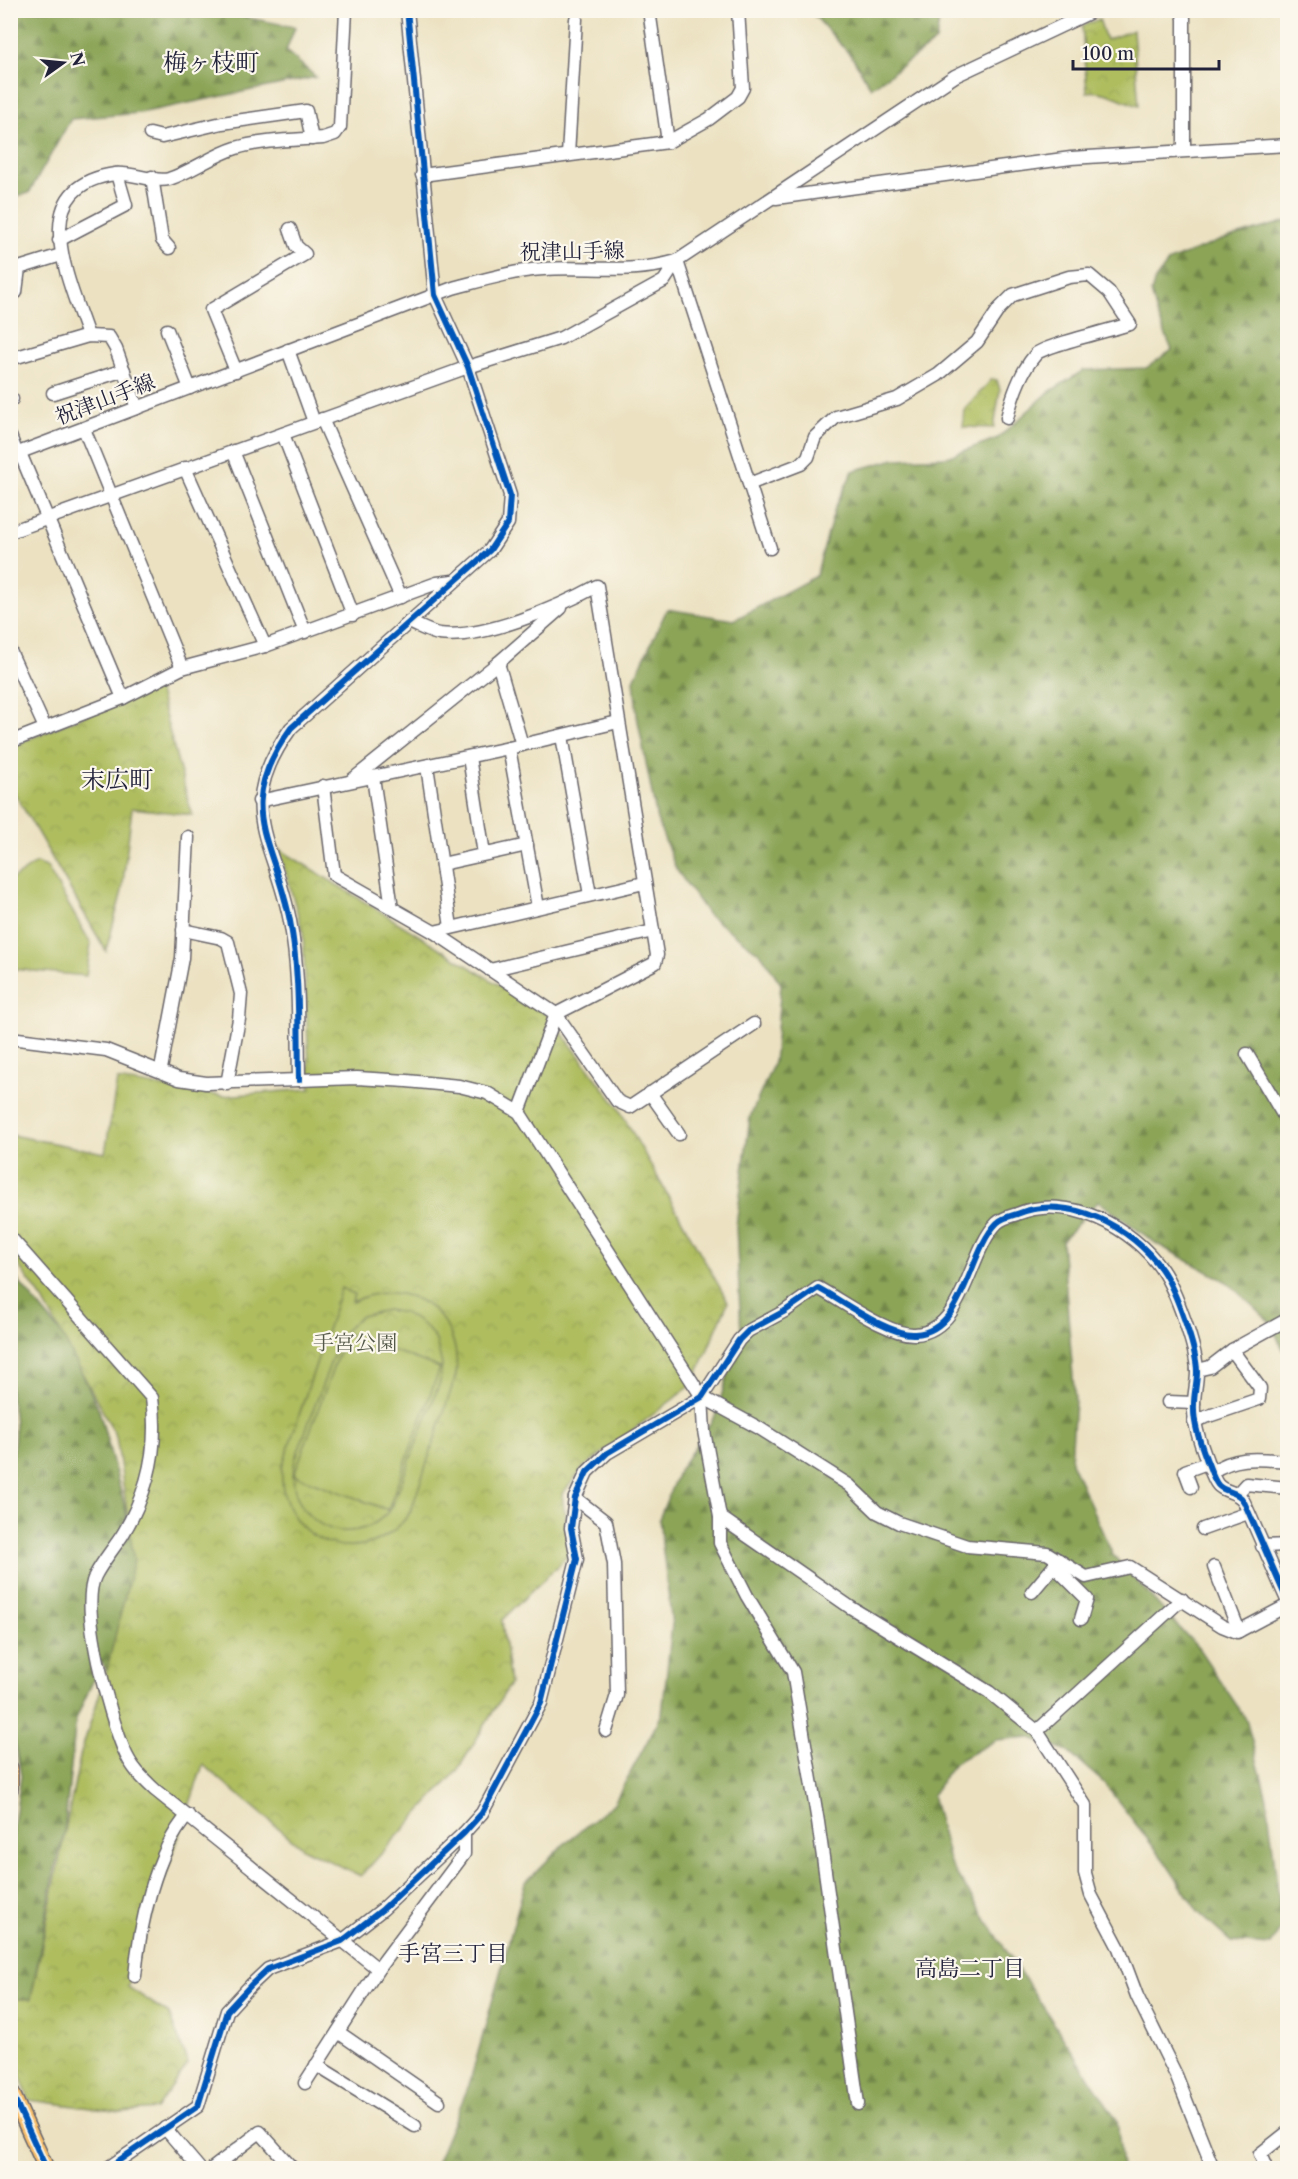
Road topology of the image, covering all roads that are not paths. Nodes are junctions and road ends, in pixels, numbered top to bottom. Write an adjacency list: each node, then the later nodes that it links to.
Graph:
1 (346, 10): 9 (street)
2 (407, 10): 15 (street)
3 (649, 10): 10 (street)
4 (738, 10): 10 (street)
5 (1095, 10): 17 (street, 祝津山手線)
6 (1181, 10): 12 (street)
7 (576, 18): 13 (street)
8 (150, 134): 9 (street)
9 (312, 139): 16 (street)
10 (668, 142): 13 (street)
11 (1287, 145): 12 (street)
12 (1184, 150): 17 (street)
13 (568, 155): 15 (street)
14 (117, 174): 16 (street); 19 (street); 19 (street)
15 (422, 176): 24 (street)
16 (152, 177): 20 (street)
17 (771, 198): 22 (street, 祝津山手線)
18 (290, 229): 31 (street)
19 (59, 240): 21 (street)
20 (169, 248)
21 (61, 255): 23 (street); 26 (street)
22 (677, 261): 24 (street, 祝津山手線); 29 (street); 43 (street)
23 (10, 292)
24 (435, 295): 27 (street, 祝津山手線); 29 (street)
25 (167, 330): 32 (street)
26 (88, 336): 28 (street); 30 (street)
27 (288, 350): 31 (street, 祝津山手線); 36 (street)
28 (10, 359)
29 (468, 367): 36 (street); 48 (street)
30 (124, 370): 33 (street); 34 (street)
31 (236, 371): 32 (street, 祝津山手線)
32 (190, 388): 34 (street, 祝津山手線)
33 (53, 393)
34 (137, 408): 37 (street, 祝津山手線)
35 (1007, 418): 43 (street)
36 (318, 421): 38 (street); 49 (street)
37 (84, 429): 41 (street, 祝津山手線); 44 (street)
38 (283, 434): 40 (street); 51 (street)
39 (10, 436): 41 (street)
40 (233, 451): 42 (street); 53 (street)
41 (16, 454): 45 (street)
42 (185, 468): 44 (street); 54 (street)
43 (749, 484): 47 (street)
44 (110, 496): 45 (street); 57 (street)
45 (46, 518): 46 (street); 58 (street)
46 (10, 532)
47 (770, 548)
48 (453, 581): 49 (street); 52 (street)
49 (401, 597): 51 (street)
50 (566, 603): 52 (street); 56 (street); 59 (street)
51 (352, 615): 53 (street)
52 (409, 622): 69 (street)
53 (305, 632): 54 (street)
54 (265, 646): 57 (street)
55 (10, 651): 60 (street)
56 (498, 663): 63 (street); 67 (street)
57 (182, 668): 58 (street)
58 (123, 698): 60 (street)
59 (618, 722): 61 (street); 74 (street)
60 (45, 728): 62 (street)
61 (562, 735): 63 (street); 75 (street)
62 (10, 742)
63 (515, 747): 64 (street); 71 (street)
64 (469, 757): 65 (street); 72 (street)
65 (427, 766): 66 (street); 73 (street)
66 (373, 777): 67 (street); 77 (street)
67 (348, 783): 68 (street)
68 (323, 786): 69 (street); 77 (street)
69 (259, 801): 88 (street)
70 (188, 837): 79 (street)
71 (527, 845): 72 (street); 76 (street)
72 (484, 854): 73 (street)
73 (442, 864): 78 (street)
74 (644, 883): 75 (street); 80 (street)
75 (590, 895): 76 (street)
76 (538, 907): 78 (street)
77 (392, 908): 81 (street)
78 (451, 927): 81 (street)
79 (183, 930): 87 (street); 89 (street)
80 (653, 931): 82 (street); 83 (street)
81 (434, 932): 82 (street)
82 (490, 970): 83 (street)
83 (556, 1014): 90 (street); 91 (street)
84 (754, 1024): 90 (street)
85 (10, 1038): 87 (street)
86 (1247, 1054): 92 (street)
87 (161, 1070): 89 (street)
88 (299, 1080): 89 (street); 91 (street)
89 (227, 1084)
90 (650, 1093): 93 (street)
91 (519, 1112): 98 (street)
92 (1287, 1123)
93 (679, 1134)
94 (10, 1237): 122 (street)
95 (1287, 1319): 96 (street)
96 (1232, 1350): 97 (street); 101 (street)
97 (1197, 1370): 98 (street); 100 (street)
98 (702, 1397): 107 (street); 109 (street); 113 (street)
99 (1168, 1402): 100 (street)
100 (1194, 1402): 101 (street)
101 (1194, 1421): 103 (street)
102 (1287, 1461): 103 (street)
103 (1210, 1467): 104 (street); 106 (street)
104 (1191, 1487)
105 (1287, 1488): 106 (street)
106 (1237, 1494): 108 (street)
107 (575, 1498): 120 (street); 123 (street)
108 (1248, 1514): 110 (street); 112 (street)
109 (720, 1517): 121 (street); 132 (street)
110 (1203, 1529)
111 (1287, 1545): 112 (street)
112 (1262, 1546): 117 (street)
113 (1057, 1563): 115 (street); 116 (street); 118 (street)
114 (1214, 1567): 119 (street)
115 (1032, 1592)
116 (1182, 1599): 119 (street); 121 (street)
117 (1287, 1604): 119 (street)
118 (1081, 1619)
119 (1239, 1631)
120 (606, 1731)
121 (1037, 1731): 141 (street)
122 (188, 1815): 124 (street); 126 (street)
123 (464, 1833): 124 (street); 125 (street)
124 (342, 1941): 125 (street); 134 (street)
125 (378, 1969): 127 (street)
126 (135, 1976)
127 (338, 2032): 128 (street); 131 (street)
128 (316, 2065): 129 (street); 133 (street)
129 (304, 2083)
130 (12, 2097): 136 (main road)
131 (439, 2102)
132 (858, 2104)
133 (415, 2127)
134 (165, 2128): 137 (street); 138 (street)
135 (1287, 2132): 142 (street)
136 (46, 2169)
137 (108, 2169)
138 (199, 2169)
139 (213, 2169): 140 (street)
140 (292, 2169)
141 (1213, 2169)
142 (1266, 2169)

